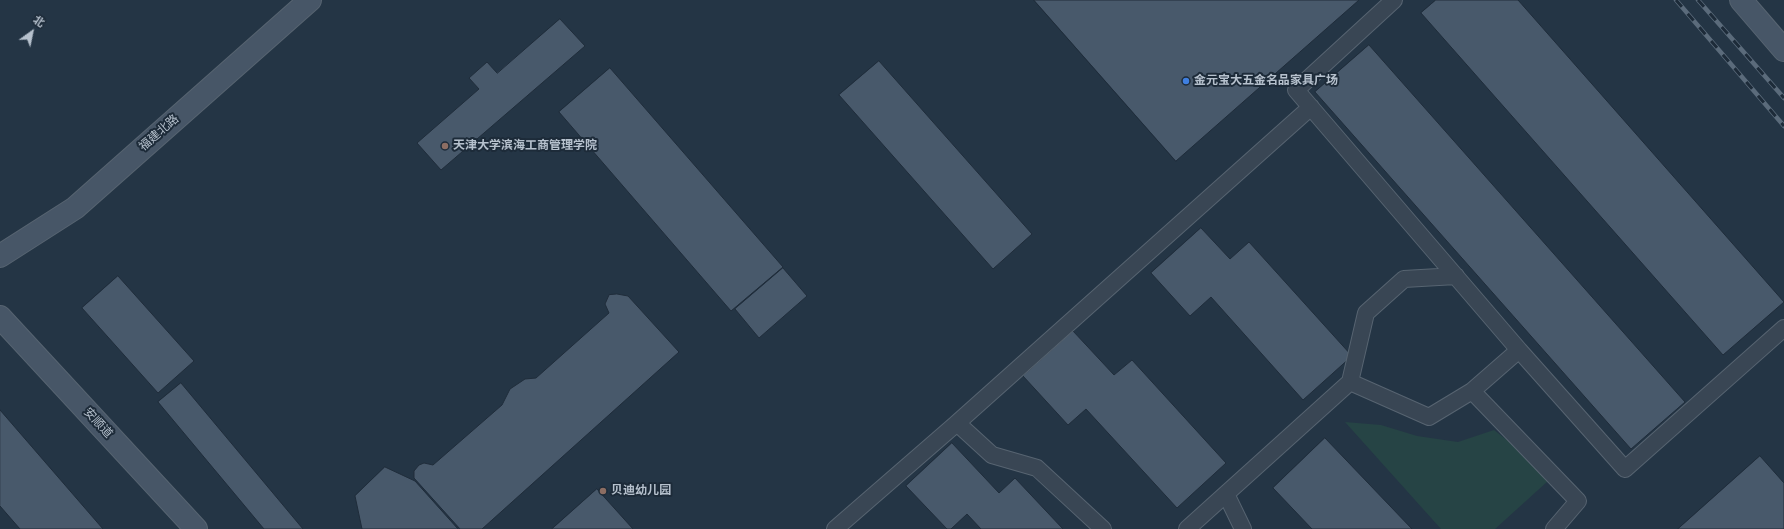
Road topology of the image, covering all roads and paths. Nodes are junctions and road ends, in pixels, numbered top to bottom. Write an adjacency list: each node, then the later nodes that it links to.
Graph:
1 (310, 0): 6 (street, 福建北路)
2 (1394, 0): 5 (lane)
3 (1741, 0): 4 (street)
4 (1784, 50)
5 (1311, 107): 7 (lane); 13 (lane)
6 (0, 256)
7 (1456, 276): 10 (lane); 11 (lane)
8 (0, 317): 15 (street, 安顺道)
9 (1784, 328): 10 (lane)
10 (1519, 350): 12 (lane)
11 (1350, 382): 12 (lane); 14 (lane)
12 (1472, 391): 20 (lane)
13 (957, 423): 16 (lane); 17 (lane)
14 (1226, 494): 18 (lane); 19 (lane)
15 (196, 529)
16 (835, 529)
17 (1103, 529)
18 (1187, 529)
19 (1243, 529)
20 (1554, 529)

